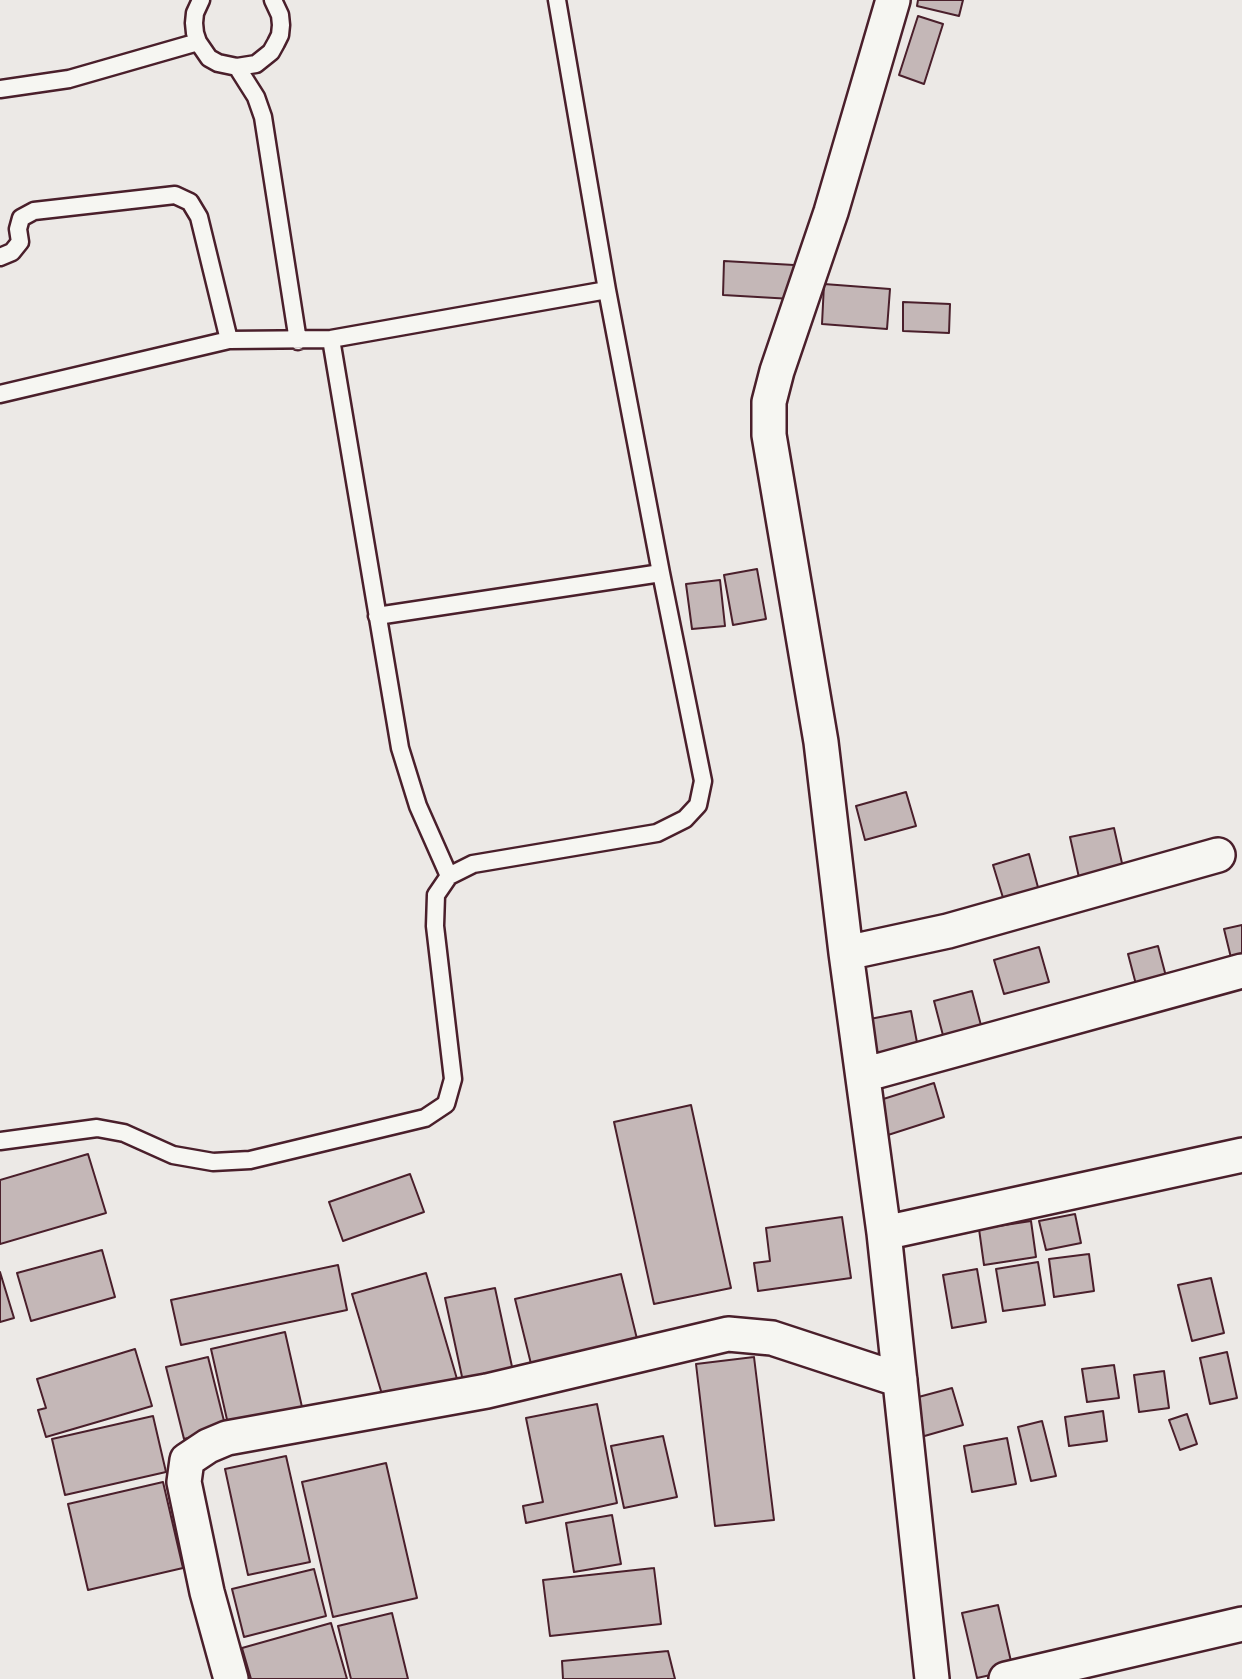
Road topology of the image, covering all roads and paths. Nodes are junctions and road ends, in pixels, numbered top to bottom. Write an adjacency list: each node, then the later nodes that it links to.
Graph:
1 (201, 0): 5 (lane)
2 (273, 0): 6 (lane)
3 (556, 0): 9 (lane)
4 (893, 0): 18 (street)
5 (198, 42): 6 (lane); 7 (lane)
6 (237, 68): 12 (lane)
7 (0, 89)
8 (0, 257): 11 (lane)
9 (607, 290): 10 (lane); 14 (lane)
10 (331, 339): 12 (lane); 15 (lane)
11 (229, 340): 12 (lane); 13 (lane)
12 (298, 341)
13 (0, 394)
14 (661, 573): 15 (lane); 17 (lane)
15 (377, 615): 17 (lane)
16 (1218, 855): 18 (street)
17 (449, 876): 21 (lane)
18 (846, 953): 20 (street)
19 (1242, 971): 20 (street)
20 (863, 1075): 23 (street)
21 (0, 1141)
22 (1242, 1155): 23 (street)
23 (884, 1233): 24 (street)
24 (900, 1380): 26 (street); 27 (street)
25 (1242, 1624): 28 (street)
26 (231, 1679)
27 (932, 1679)
28 (1006, 1679)

